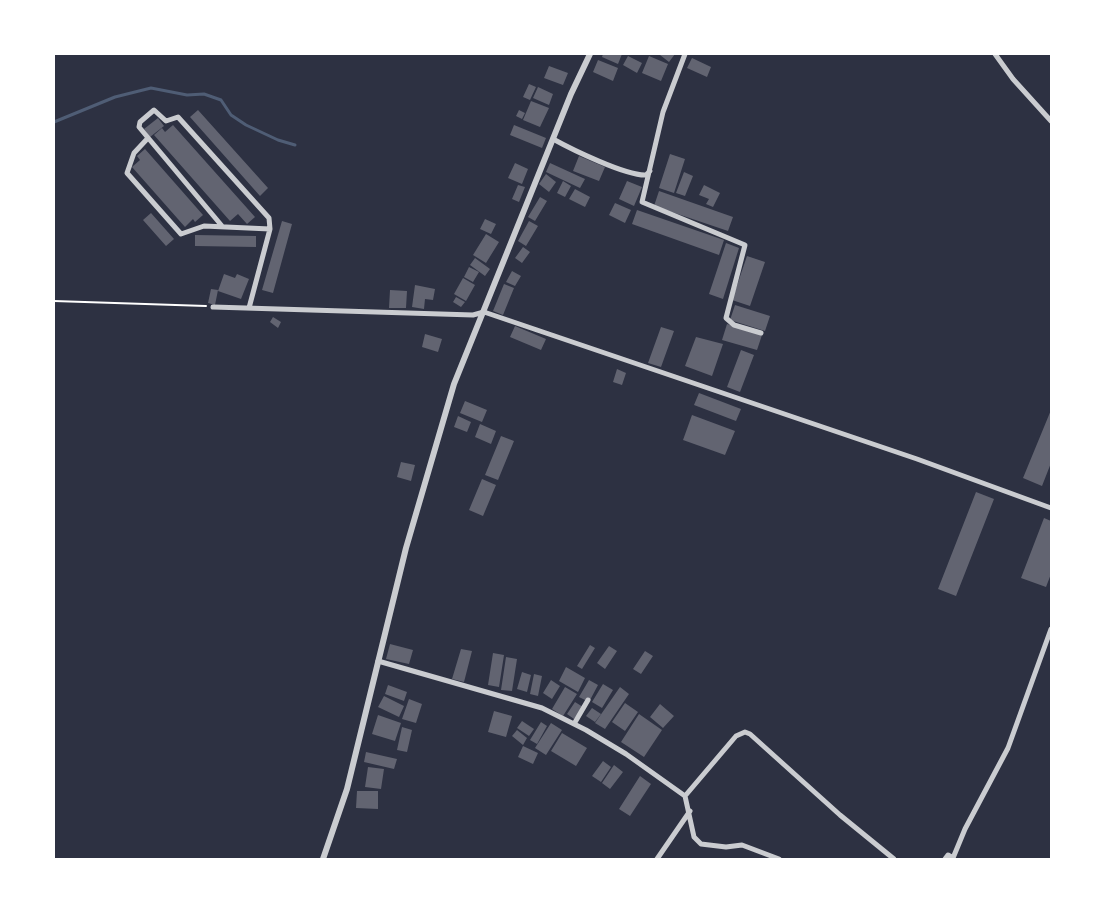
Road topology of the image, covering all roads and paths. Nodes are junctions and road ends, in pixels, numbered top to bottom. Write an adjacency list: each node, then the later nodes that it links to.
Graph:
1 (590, 54): 6 (street)
2 (686, 54): 7 (street)
3 (995, 54): 4 (street)
4 (1051, 121)
5 (148, 138): 8 (street); 8 (street); 9 (street)
6 (552, 139): 7 (street); 13 (street)
7 (650, 170): 14 (street)
8 (222, 226): 9 (street)
9 (270, 229): 12 (street)
10 (54, 301): 11 (path)
11 (213, 307): 12 (street)
12 (249, 308): 13 (street)
13 (484, 312): 15 (street); 17 (street)
14 (761, 333)
15 (1051, 508)
16 (1051, 629): 27 (street)
17 (378, 661): 19 (street); 22 (street)
18 (588, 700): 19 (street)
19 (574, 724): 20 (street)
20 (685, 796): 21 (street); 25 (street)
21 (690, 811): 23 (street); 24 (street)
22 (323, 859)
23 (657, 859)
24 (779, 859)
25 (894, 859)
26 (945, 859): 27 (street)
27 (954, 859)

